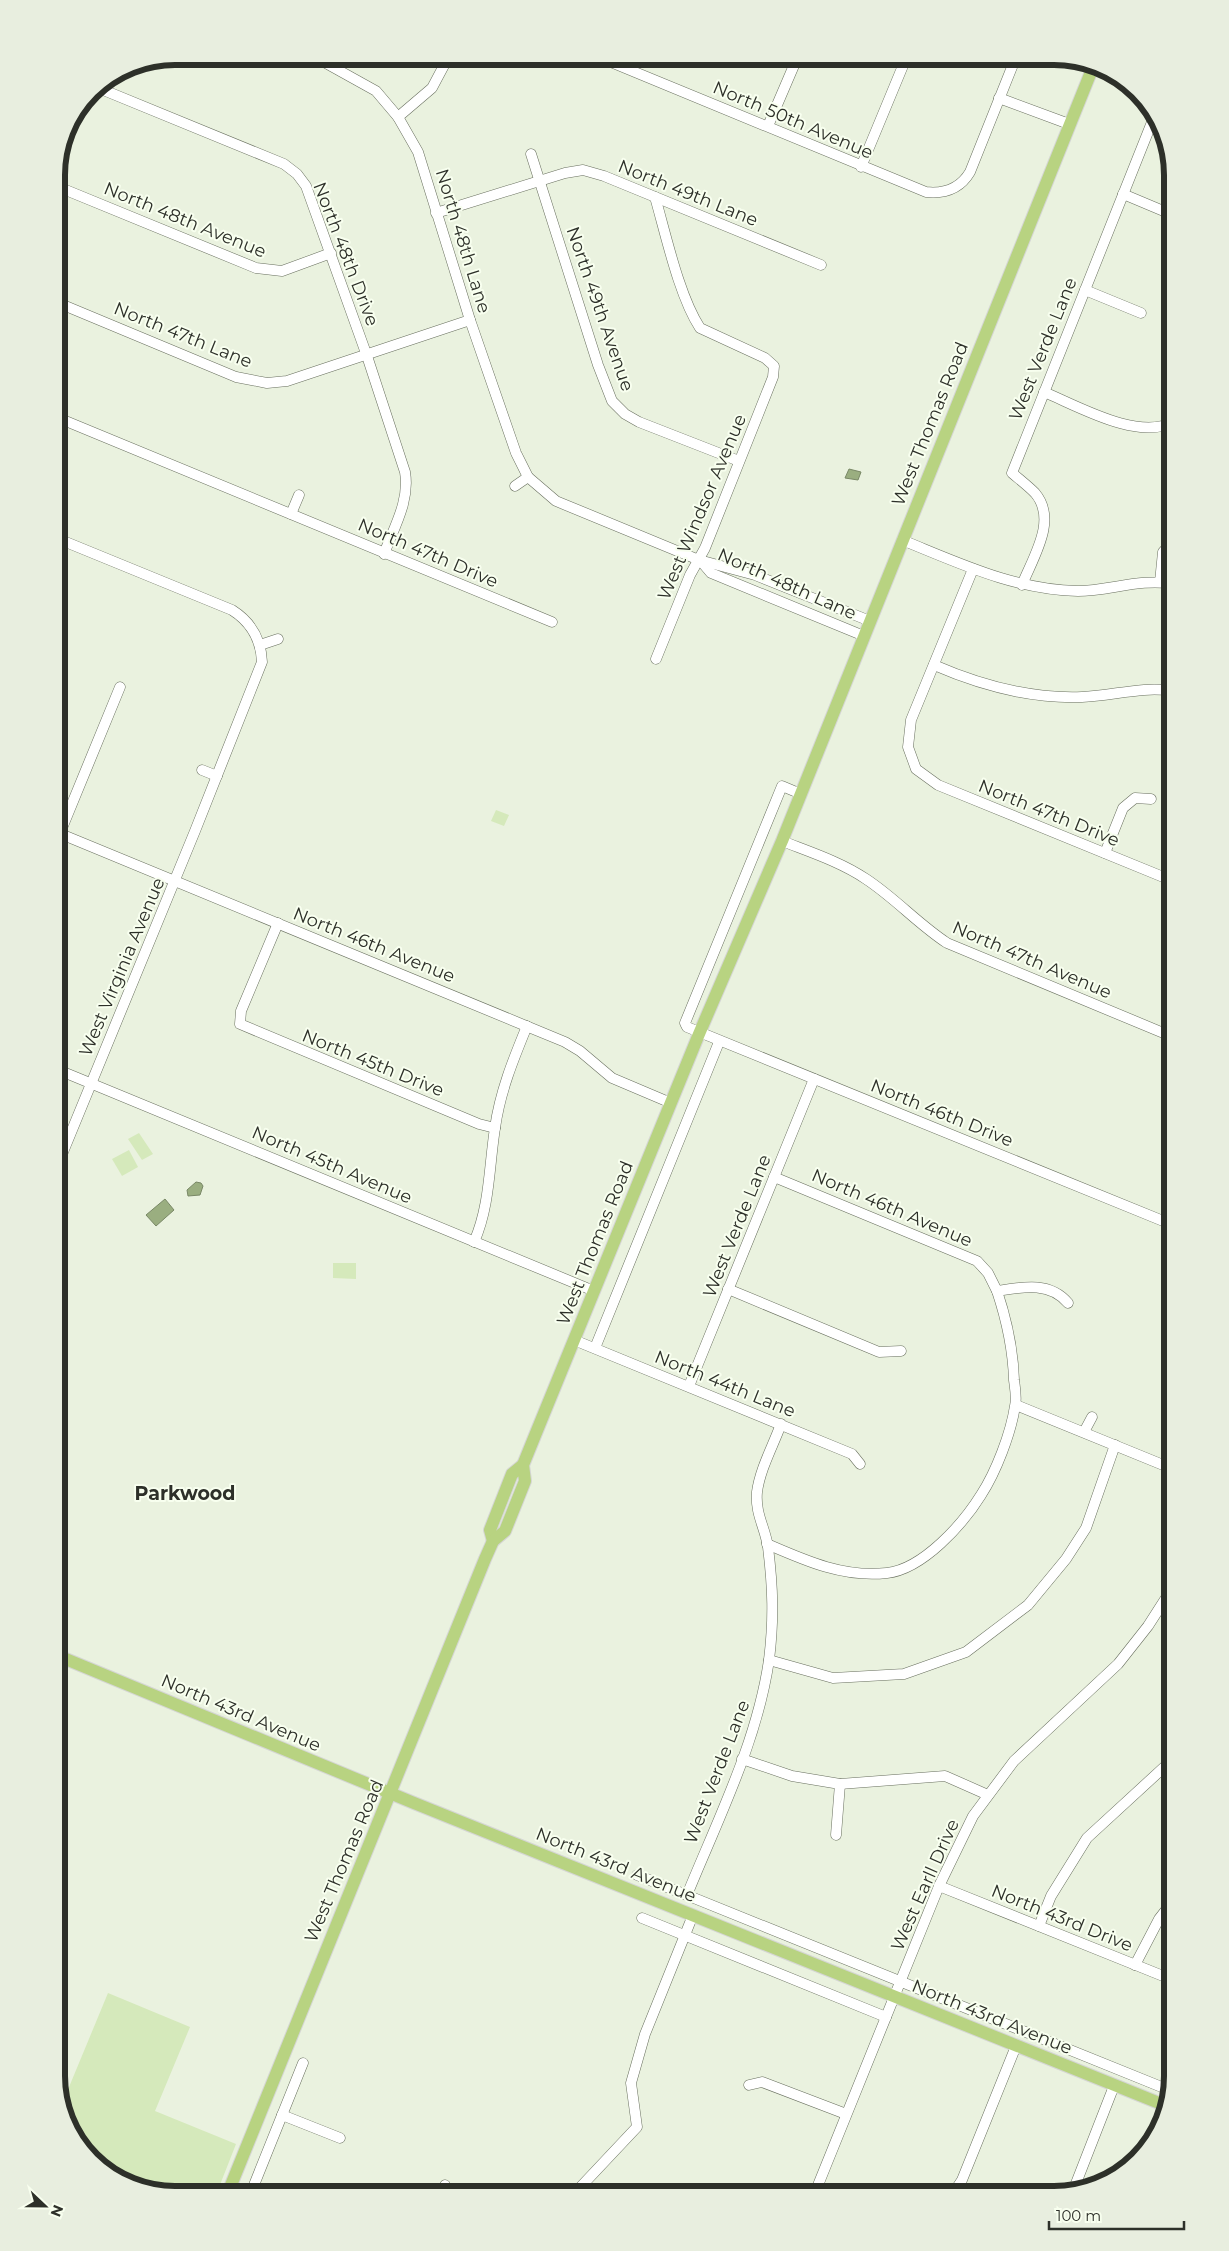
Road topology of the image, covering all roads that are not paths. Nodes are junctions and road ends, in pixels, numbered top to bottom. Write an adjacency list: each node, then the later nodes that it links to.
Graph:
1 (329, 65): 10 (street, North 48th Lane)
2 (444, 65): 10 (street)
3 (618, 65): 13 (street, North 50th Avenue)
4 (794, 65): 13 (street)
5 (903, 65): 15 (street)
6 (1012, 65): 9 (street)
7 (1091, 72): 11 (main road, West Thomas Road)
8 (104, 90): 22 (street, North 48th Drive)
9 (999, 98): 11 (street); 15 (street, North 50th Avenue)
10 (398, 117): 21 (street, North 48th Lane)
11 (1069, 124): 37 (main road, West Thomas Road)
12 (1151, 124): 18 (street, West Verde Lane)
13 (768, 126): 15 (street, North 50th Avenue)
14 (531, 154): 16 (street)
15 (861, 167)
16 (539, 180): 19 (street, North 49th Lane); 21 (street, North 49th Lane); 32 (street, North 49th Avenue)
17 (65, 190): 22 (street, North 48th Avenue)
18 (1123, 194): 20 (street); 24 (street, West Verde Lane)
19 (655, 197): 23 (street, North 49th Lane); 32 (street, West Windsor Avenue)
20 (1164, 210)
21 (436, 213): 27 (street, North 48th Lane)
22 (331, 253): 28 (street, North 48th Drive)
23 (821, 264)
24 (1084, 290): 26 (street); 29 (street, West Verde Lane)
25 (65, 306): 28 (street, North 47th Lane)
26 (1141, 313)
27 (470, 320): 28 (street, North 47th Lane); 33 (street, North 48th Lane)
28 (367, 356): 40 (street, North 48th Drive)
29 (1044, 392): 31 (street); 45 (street, West Verde Lane)
30 (65, 421): 36 (street, North 47th Drive)
31 (1164, 425)
32 (739, 461): 41 (street, West Windsor Avenue)
33 (528, 477): 34 (street); 41 (street, North 48th Lane)
34 (515, 486)
35 (299, 494): 36 (street)
36 (291, 514): 40 (street, North 47th Drive)
37 (902, 540): 42 (street); 46 (main road, West Thomas Road)
38 (65, 541): 50 (street)
39 (1164, 551): 43 (street)
40 (384, 554): 47 (street, North 47th Drive)
41 (699, 560): 46 (street, North 48th Lane); 48 (street, North 48th Lane); 51 (street, West Windsor Avenue)
42 (973, 569): 45 (street); 52 (street)
43 (1160, 582): 44 (street); 45 (street)
44 (1164, 583)
45 (1022, 585)
46 (870, 621): 48 (main road, West Thomas Road)
47 (552, 622)
48 (864, 636): 57 (main road, West Thomas Road)
49 (278, 639): 50 (street)
50 (260, 645): 56 (street, West Virginia Avenue)
51 (656, 659)
52 (934, 665): 54 (street); 62 (street, North 47th Drive)
53 (120, 687): 59 (street)
54 (1164, 690)
55 (202, 770): 56 (street)
56 (217, 776): 64 (street, West Virginia Avenue)
57 (801, 794): 61 (main road, West Thomas Road); 68 (street)
58 (1151, 799): 62 (street)
59 (65, 817)
60 (65, 836): 64 (street, North 46th Avenue)
61 (782, 841): 67 (street, North 47th Avenue); 68 (main road, West Thomas Road)
62 (1105, 853): 63 (street, North 47th Drive)
63 (1164, 877)
64 (175, 880): 65 (street, North 46th Avenue); 72 (street, West Virginia Avenue)
65 (278, 923): 66 (street, North 46th Avenue); 74 (street, North 45th Drive)
66 (527, 1026): 73 (street, North 46th Avenue); 74 (street)
67 (1164, 1033)
68 (699, 1034): 69 (street, North 46th Drive); 73 (main road, West Thomas Road)
69 (719, 1042): 71 (street, North 46th Drive); 84 (street)
70 (65, 1072): 72 (street, North 45th Avenue)
71 (814, 1079): 76 (street, West Verde Lane); 77 (street, North 46th Drive)
72 (91, 1082): 75 (street, West Virginia Avenue); 78 (street, North 45th Avenue)
73 (671, 1103): 81 (main road, West Thomas Road)
74 (495, 1128): 78 (street)
75 (65, 1147)
76 (774, 1177): 79 (street, West Verde Lane); 80 (street, North 46th Avenue)
77 (1164, 1221)
78 (474, 1242): 81 (street, North 45th Avenue)
79 (728, 1289): 85 (street); 86 (street, West Verde Lane)
80 (997, 1290): 82 (street); 87 (street, North 46th Avenue)
81 (594, 1291): 83 (main road, West Thomas Road)
82 (1068, 1303)
83 (574, 1340): 84 (street, North 44th Lane); 101 (main road, West Thomas Road)
84 (595, 1348): 86 (street, North 44th Lane)
85 (901, 1351)
86 (689, 1386): 89 (street, North 44th Lane)
87 (1016, 1405): 90 (street); 94 (street, North 46th Avenue)
88 (1092, 1417): 90 (street)
89 (781, 1424): 92 (street, North 44th Lane); 94 (street, West Verde Lane)
90 (1084, 1432): 91 (street)
91 (1115, 1445): 93 (street); 97 (street)
92 (860, 1464)
93 (1164, 1465)
94 (767, 1544): 97 (street, West Verde Lane)
95 (1164, 1601): 102 (street, West Earll Drive)
96 (65, 1659): 101 (main road, North 43rd Avenue)
97 (769, 1660): 98 (street, West Verde Lane)
98 (742, 1759): 100 (street); 106 (street, West Verde Lane)
99 (1164, 1767): 110 (street)
100 (840, 1784): 102 (street); 103 (street)
101 (391, 1794): 108 (main road, North 43rd Avenue); 127 (main road, West Thomas Road)
102 (988, 1795): 105 (street, West Earll Drive)
103 (836, 1835)
104 (638, 1875): 106 (street, North 43rd Avenue)
105 (939, 1886): 110 (street, North 43rd Drive); 114 (street, West Earll Drive)
106 (687, 1896): 114 (street, North 43rd Avenue)
107 (1164, 1912): 112 (street)
108 (693, 1915): 111 (street); 115 (main road, North 43rd Avenue)
109 (642, 1918): 111 (street)
110 (1039, 1926): 112 (street, North 43rd Drive)
111 (684, 1935): 116 (street); 129 (street)
112 (1135, 1966): 113 (street, North 43rd Drive)
113 (1164, 1977)
114 (901, 1982): 115 (street, West Earll Drive); 121 (street, North 43rd Avenue)
115 (895, 1997): 116 (street, West Earll Drive); 117 (main road, North 43rd Avenue)
116 (886, 2018): 123 (street, West Earll Drive)
117 (1016, 2046): 120 (main road, North 43rd Avenue); 131 (street)
118 (303, 2064): 124 (street)
119 (749, 2085): 123 (street)
120 (1114, 2086): 122 (main road, North 43rd Avenue); 126 (street)
121 (1163, 2088)
122 (1160, 2104)
123 (846, 2114): 130 (street, West Earll Drive)
124 (282, 2115): 125 (street); 128 (street)
125 (340, 2138)
126 (1076, 2184)
127 (229, 2186)
128 (253, 2186)
129 (581, 2186)
130 (818, 2186)
131 (958, 2186)

